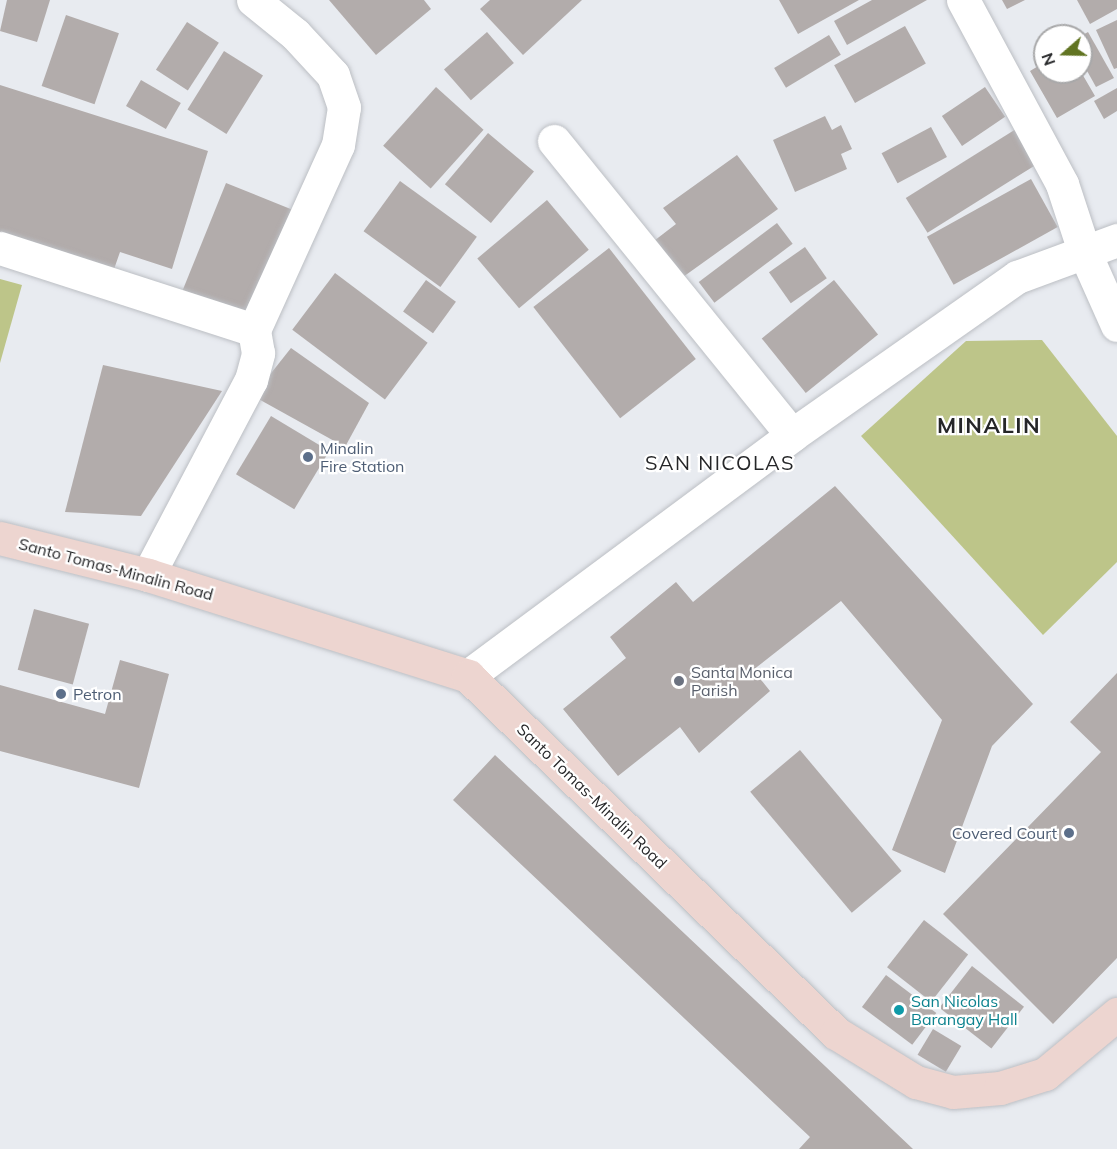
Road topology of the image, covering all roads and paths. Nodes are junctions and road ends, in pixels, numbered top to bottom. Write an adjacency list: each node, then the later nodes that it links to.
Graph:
1 (253, 0): 8 (street)
2 (963, 0): 6 (street)
3 (554, 141): 9 (street)
4 (1117, 240): 6 (street)
5 (0, 248): 8 (street)
6 (1083, 251): 7 (street); 9 (street)
7 (1117, 326)
8 (254, 330): 11 (street)
9 (792, 435): 12 (street)
10 (0, 538): 11 (street, Santo Tomas-Minalin Road)
11 (148, 574): 12 (street, Santo Tomas-Minalin Road)
12 (468, 676): 13 (street, Santo Tomas-Minalin Road)
13 (1117, 1014)

